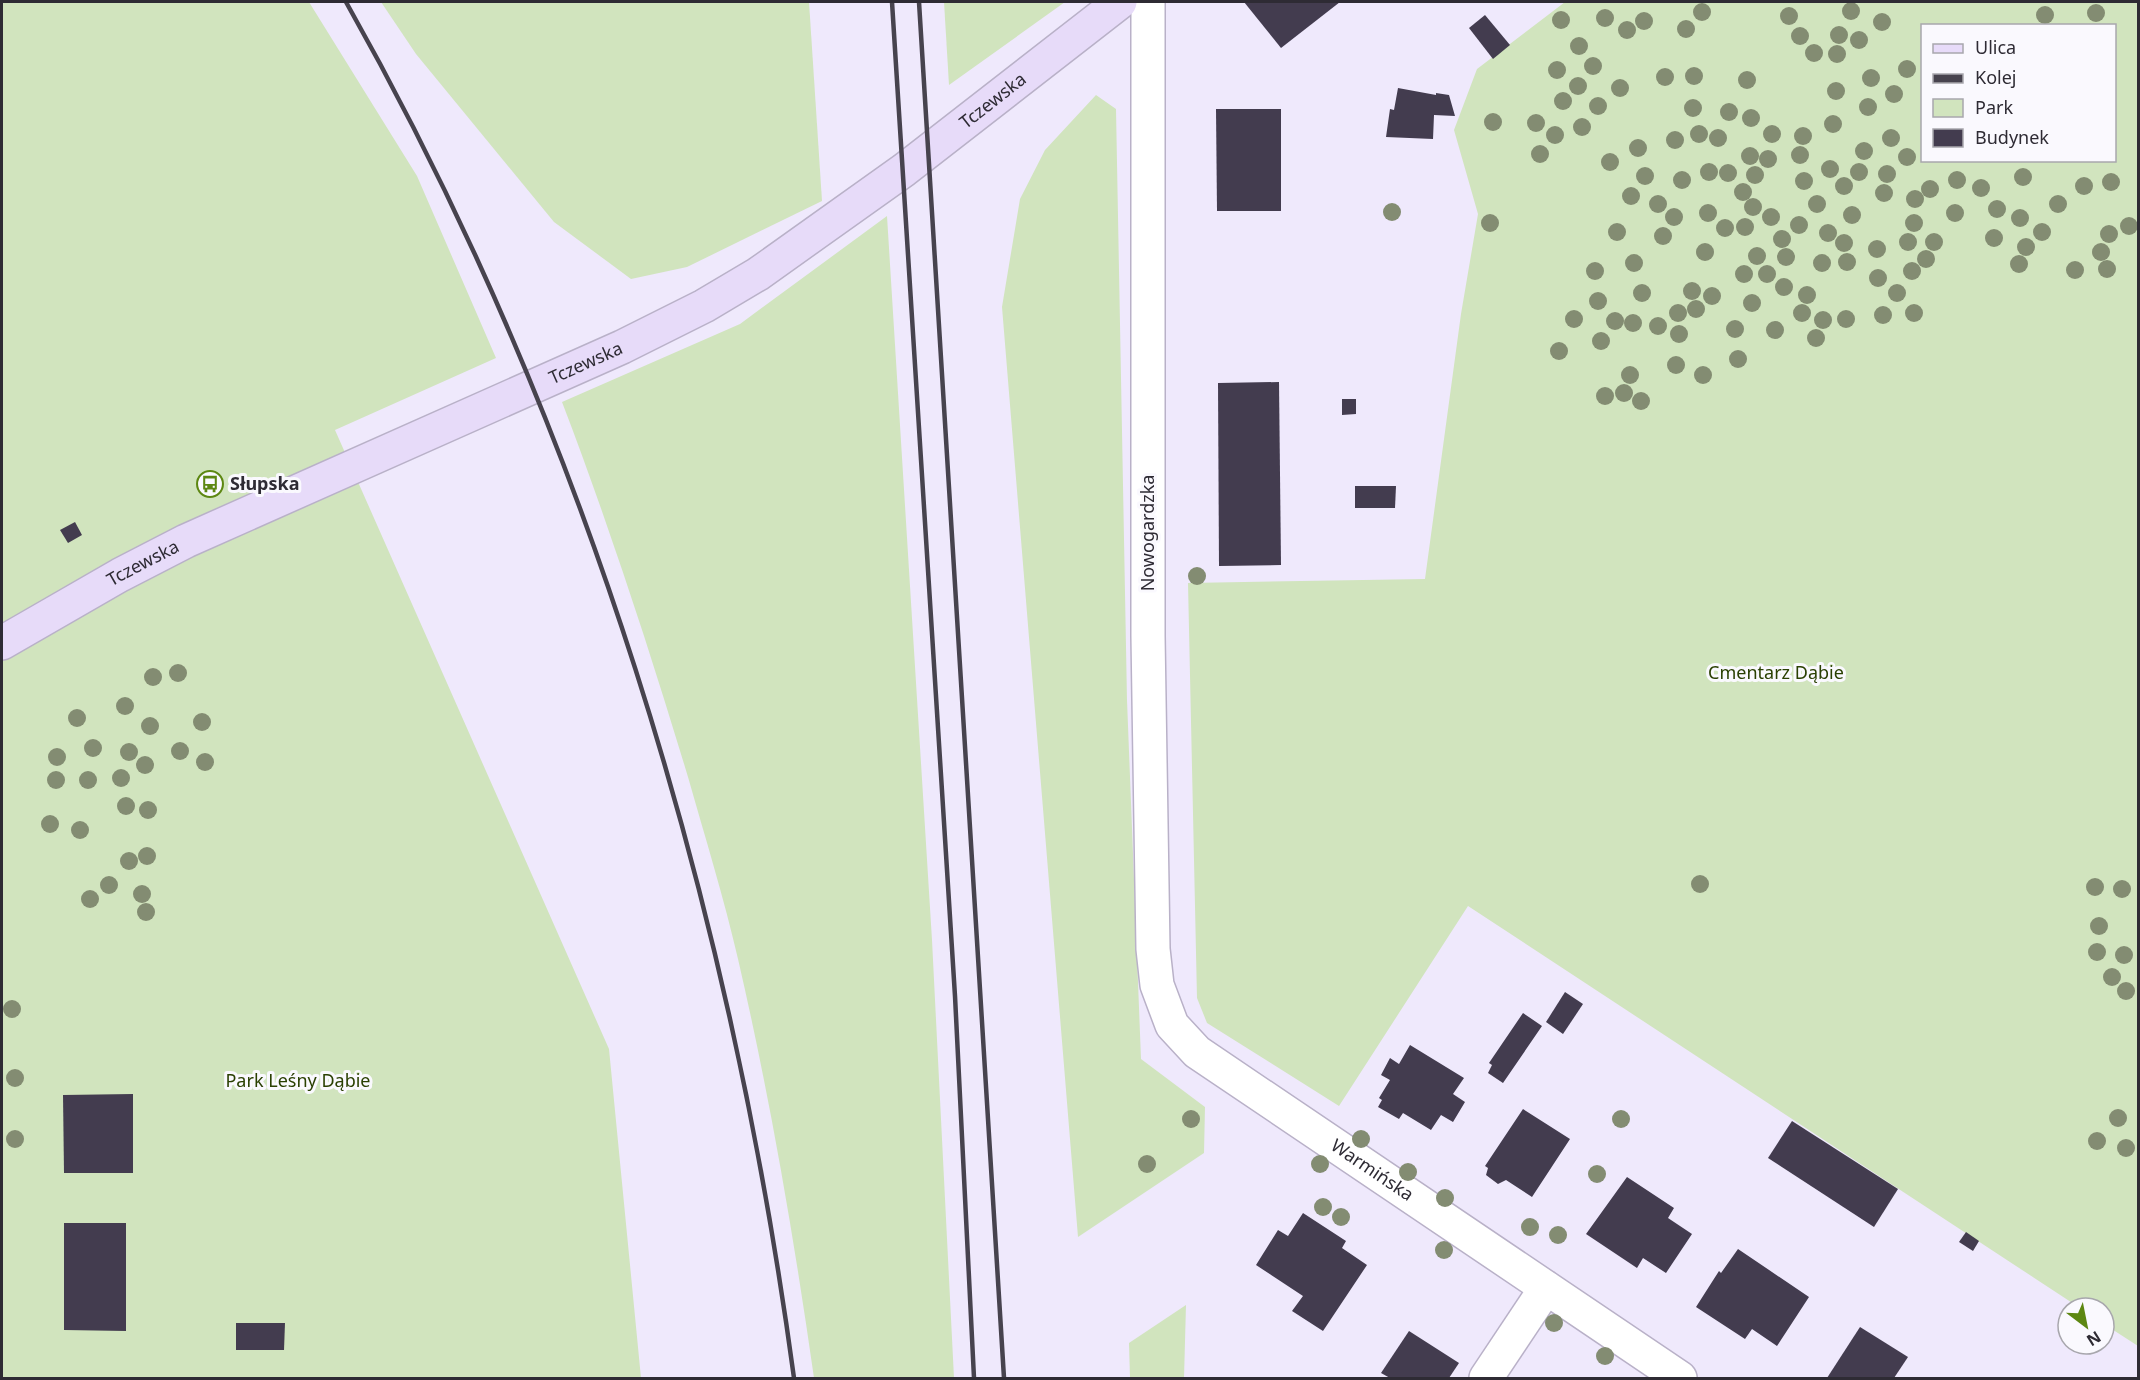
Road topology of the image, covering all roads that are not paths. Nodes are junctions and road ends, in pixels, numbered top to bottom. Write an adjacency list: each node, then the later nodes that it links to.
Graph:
1 (1120, 2): 3 (street, Tczewska)
2 (1148, 2): 4 (street, Nowogardzka)
3 (2, 643)
4 (1197, 1052): 5 (street, Warmińska)
5 (1546, 1288): 6 (street); 7 (street, Warmińska)
6 (1486, 1378)
7 (1680, 1378)

